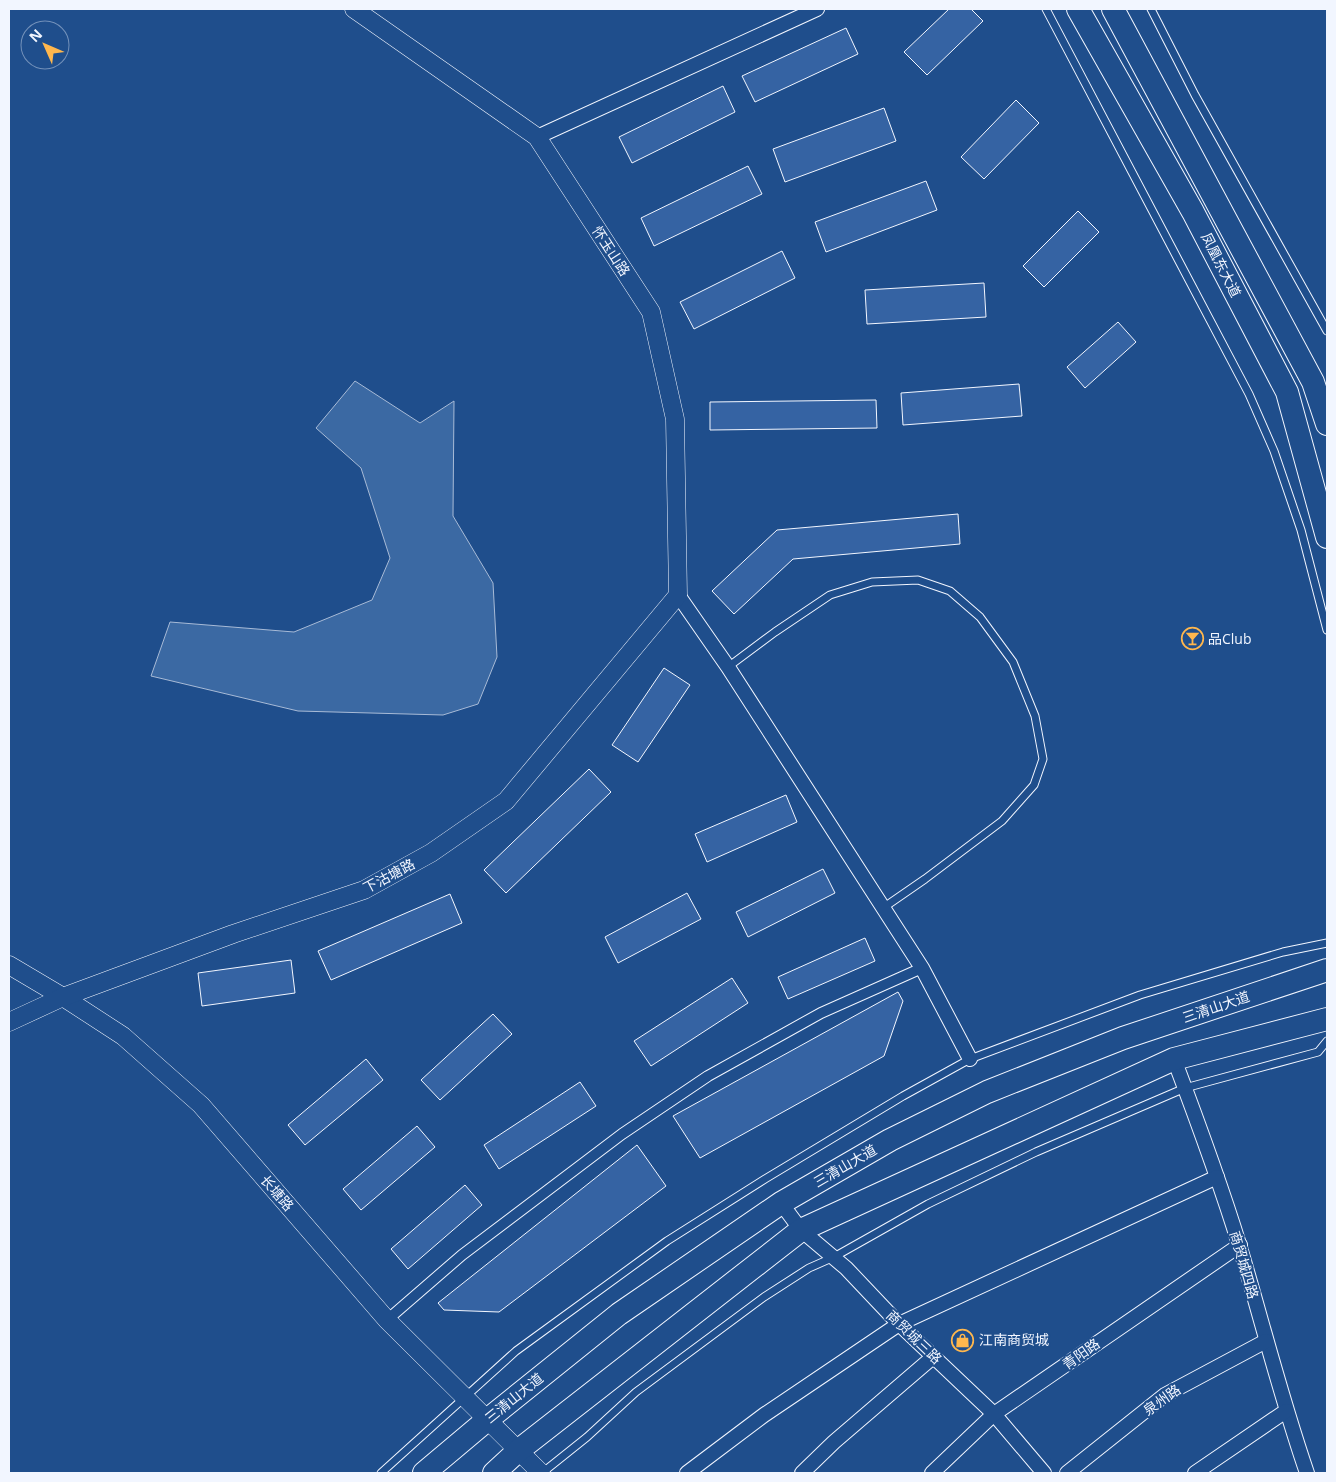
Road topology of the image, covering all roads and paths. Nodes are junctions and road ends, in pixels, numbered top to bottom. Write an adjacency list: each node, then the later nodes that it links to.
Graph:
1 (354, 9): 7 (street, 怀玉山路)
2 (817, 9): 7 (street)
3 (1046, 9): 12 (lane)
4 (1078, 9): 10 (main road, 凤凰东大道)
5 (1113, 9): 9 (main road, 凤凰东大道)
6 (1151, 9): 8 (lane)
7 (537, 137): 11 (street, 怀玉山路)
8 (1327, 331)
9 (1327, 424)
10 (1327, 537)
11 (678, 595): 13 (street); 20 (street, 下沽塘路)
12 (1327, 630)
13 (728, 667): 14 (street); 14 (lane)
14 (883, 908): 18 (street)
15 (1327, 943): 26 (lane)
16 (1327, 958): 19 (main road)
17 (9, 965): 20 (street, 长塘路)
18 (922, 968): 26 (street); 34 (street)
19 (1319, 973): 30 (main road, 三清山大道)
20 (63, 997): 22 (street, 下沽塘路); 34 (street, 长塘路)
21 (1327, 1019): 27 (main road)
22 (9, 1022)
23 (1327, 1041): 25 (lane)
24 (1327, 1050): 25 (lane)
25 (1318, 1052): 28 (lane)
26 (970, 1059): 38 (lane)
27 (1174, 1059): 28 (street, 商贸城四路); 31 (main road)
28 (1185, 1088): 29 (street, 商贸城四路); 33 (lane)
29 (1217, 1177): 32 (street, 商贸城四路); 35 (street)
30 (781, 1203): 31 (street, 商贸城三路); 41 (main road, 三清山大道)
31 (802, 1230): 33 (street, 商贸城三路); 42 (main road)
32 (1240, 1245): 36 (street, 商贸城四路); 40 (street, 青阳路)
33 (834, 1257): 35 (street, 商贸城三路); 46 (lane)
34 (387, 1320): 38 (street, 长塘路)
35 (899, 1324): 37 (street, 商贸城三路); 47 (street)
36 (1266, 1341): 39 (street, 商贸城四路); 51 (street, 泉州路)
37 (933, 1357): 40 (street, 商贸城三路); 48 (street)
38 (465, 1397): 41 (street, 长塘路); 43 (lane)
39 (1286, 1411): 52 (street); 53 (street, 商贸城四路)
40 (994, 1414): 49 (street, 青阳路); 50 (street, 商贸城三路)
41 (487, 1420): 42 (street, 长塘路); 44 (main road, 三清山大道)
42 (519, 1450): 45 (main road); 46 (street, 长塘路)
43 (381, 1473)
44 (424, 1473)
45 (494, 1473)
46 (541, 1473)
47 (687, 1473)
48 (802, 1473)
49 (932, 1473)
50 (1044, 1473)
51 (1067, 1473)
52 (1195, 1473)
53 (1307, 1473)

